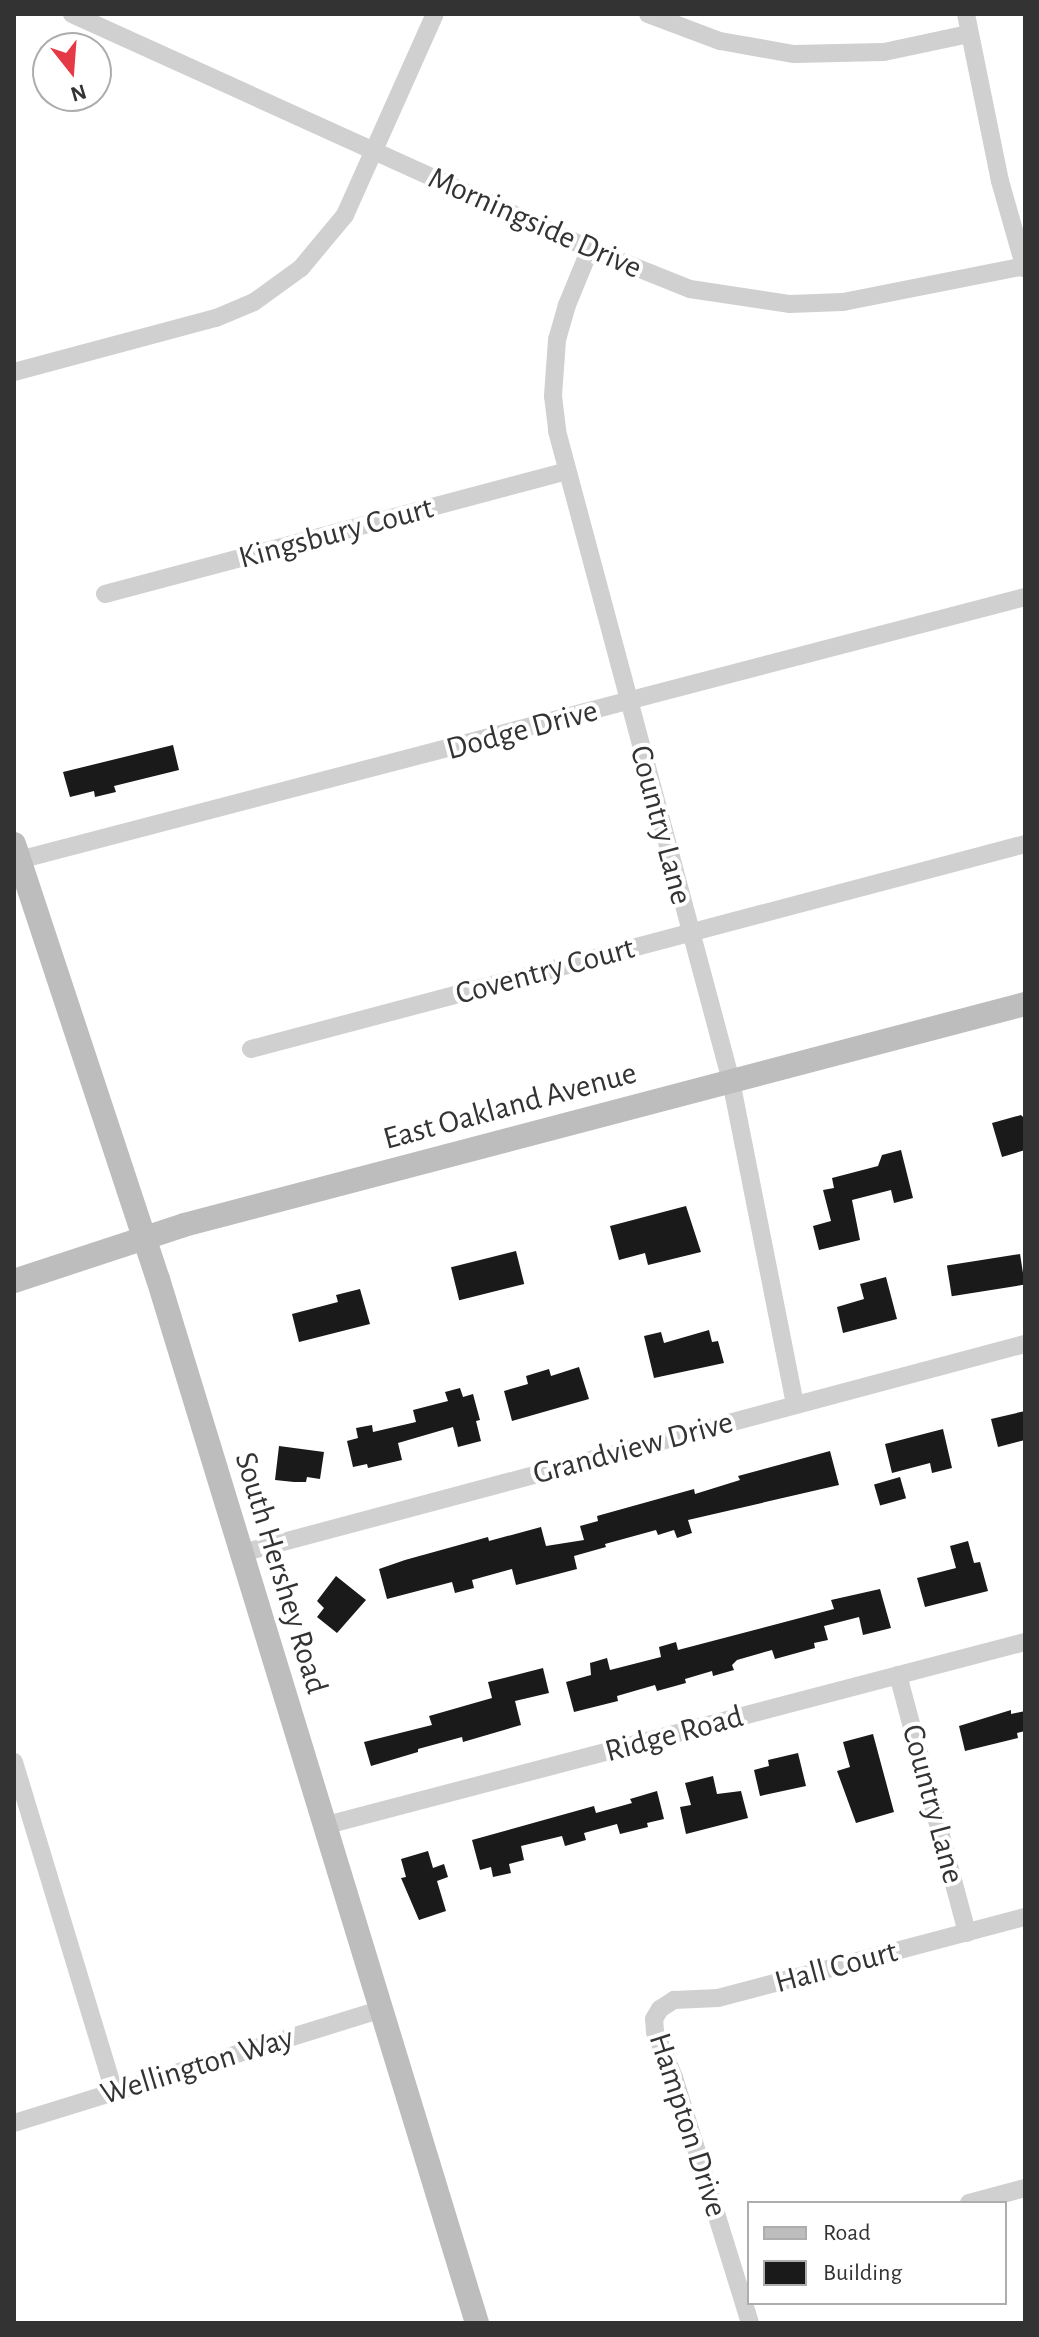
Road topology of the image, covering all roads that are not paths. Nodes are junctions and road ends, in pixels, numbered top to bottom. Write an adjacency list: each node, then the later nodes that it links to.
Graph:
1 (72, 14): 6 (street, Morningside Drive)
2 (435, 14): 6 (street)
3 (648, 14): 5 (street)
4 (966, 14): 5 (street)
5 (969, 34): 8 (street)
6 (373, 150): 7 (street, Morningside Drive); 9 (street)
7 (590, 249): 8 (street, Morningside Drive); 10 (street, Country Lane)
8 (1024, 267)
9 (14, 372)
10 (566, 471): 11 (street, Kingsbury Court); 13 (street, Country Lane)
11 (105, 594)
12 (1025, 597): 13 (street, Dodge Drive)
13 (628, 702): 15 (street, Dodge Drive); 16 (street, Country Lane)
14 (1025, 844): 16 (street, Coventry Court)
15 (17, 852): 20 (main road, South Hershey Road)
16 (690, 933): 18 (street, Coventry Court); 19 (street, Country Lane)
17 (1025, 1004): 19 (main road, East Oakland Avenue)
18 (251, 1049)
19 (731, 1081): 20 (main road, East Oakland Avenue); 23 (street, Country Lane)
20 (144, 1238): 21 (main road, East Oakland Avenue); 24 (main road, South Hershey Road)
21 (14, 1281)
22 (1025, 1344): 23 (street, Grandview Drive)
23 (795, 1405): 24 (street, Grandview Drive)
24 (242, 1553): 28 (main road, South Hershey Road)
25 (1025, 1642): 26 (street, Ridge Road)
26 (898, 1675): 28 (street, Ridge Road); 30 (street, Country Lane)
27 (14, 1762): 33 (street)
28 (323, 1826): 31 (main road, South Hershey Road)
29 (1025, 1917): 30 (street, Hall Court)
30 (967, 1933): 32 (street, Hall Court)
31 (380, 2010): 33 (street, Wellington Way); 39 (main road, South Hershey Road)
32 (654, 2019): 37 (street, Hampton Drive)
33 (114, 2091): 34 (street, Wellington Way)
34 (14, 2123)
35 (1025, 2188): 36 (street)
36 (976, 2201)
37 (741, 2263): 38 (street, Hampton Drive)
38 (747, 2303)
39 (477, 2323)

